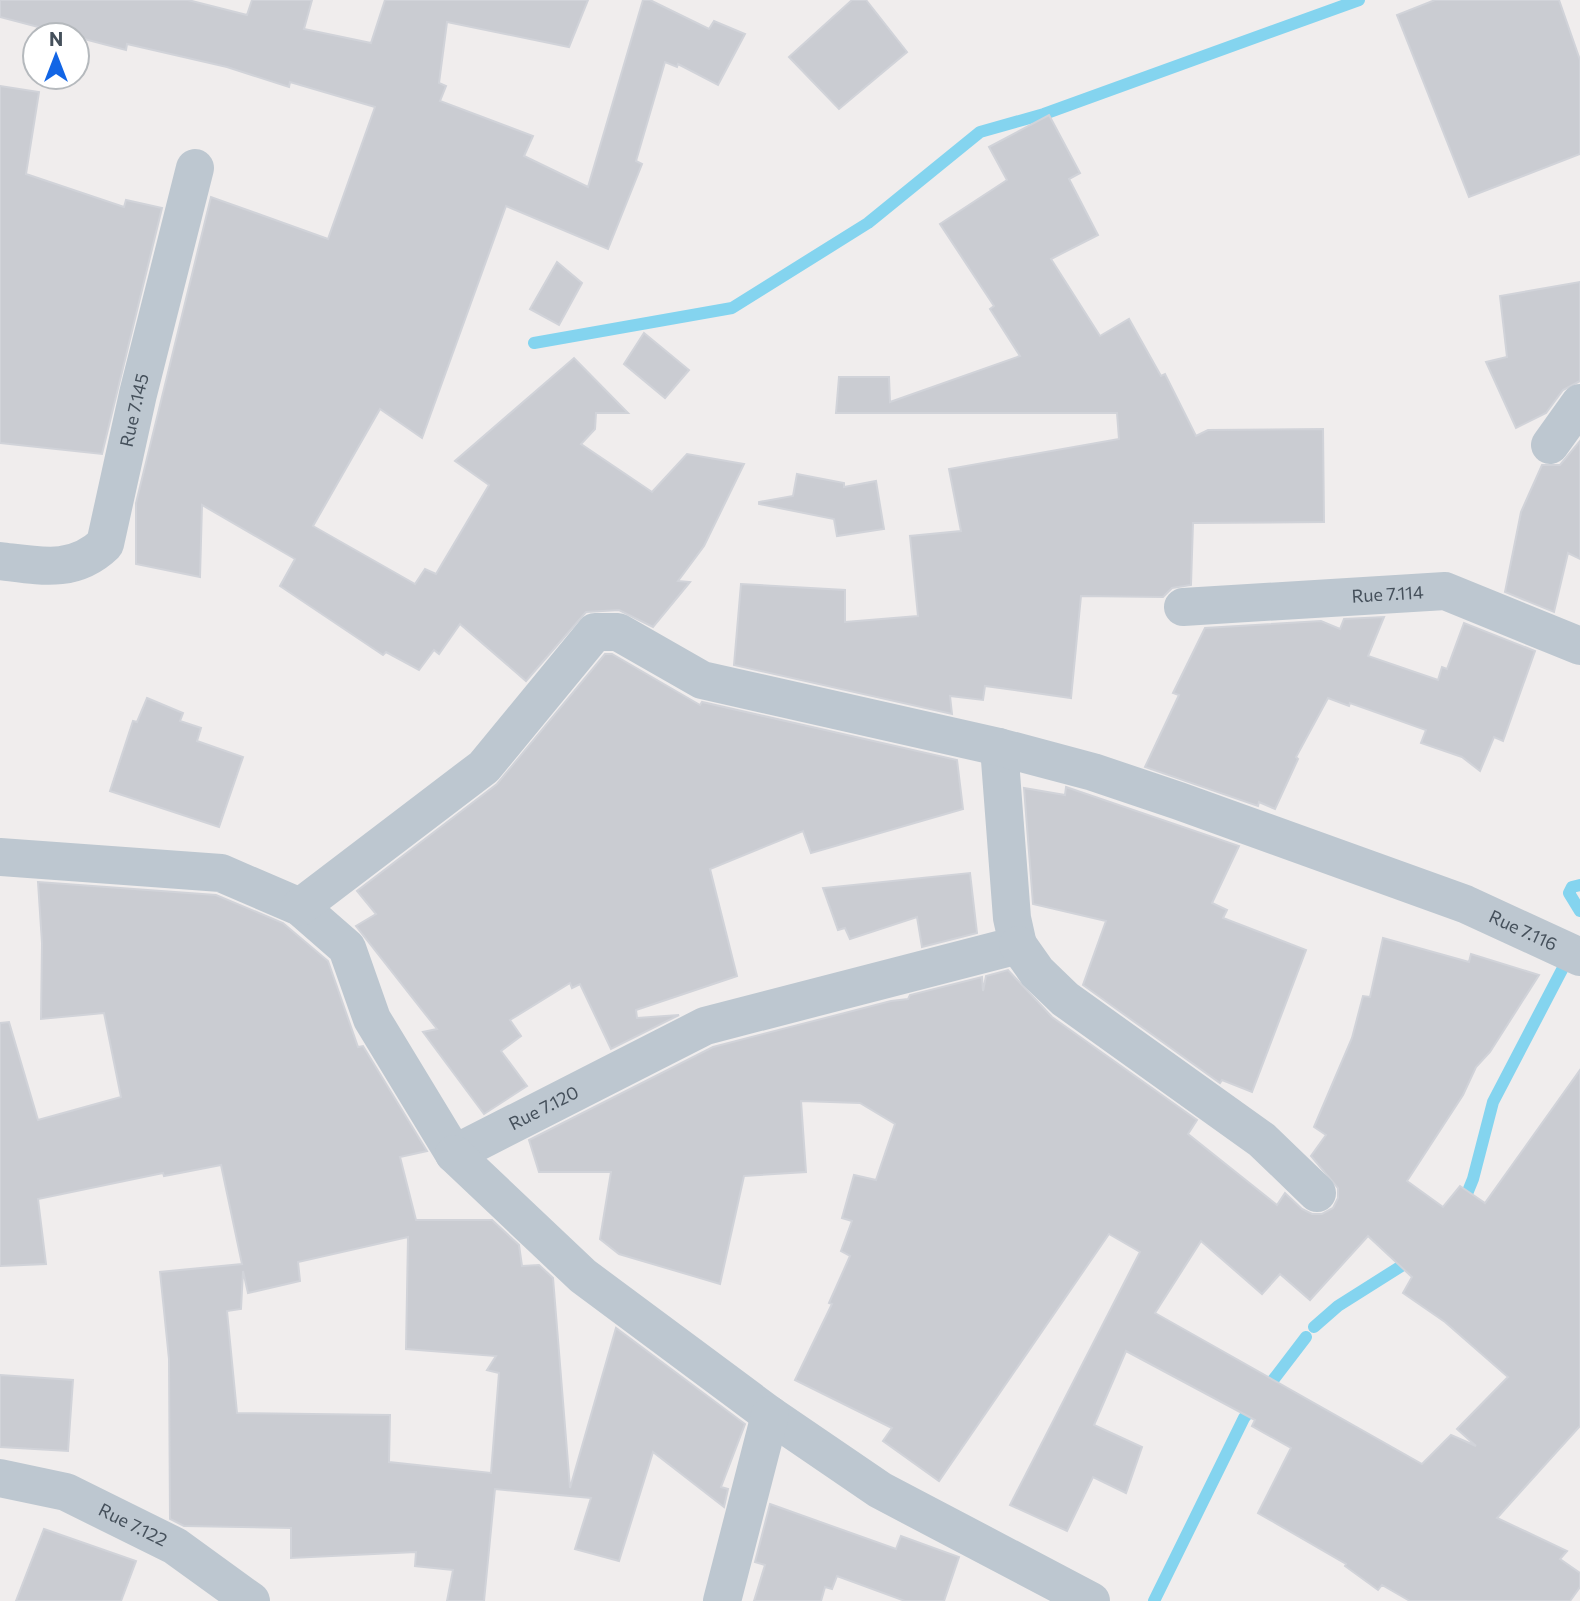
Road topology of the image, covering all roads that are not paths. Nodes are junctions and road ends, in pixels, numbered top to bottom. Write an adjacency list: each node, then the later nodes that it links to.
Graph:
1 (195, 168): 4 (street, Rue 7.145)
2 (1580, 403): 3 (street)
3 (1550, 445)
4 (0, 561)
5 (1183, 607): 6 (street, Rue 7.114)
6 (1580, 646)
7 (999, 747): 9 (street, Rue 7.116); 10 (street); 11 (street, Rue 7.116)
8 (0, 857): 9 (street)
9 (300, 907): 12 (street)
10 (1018, 945): 12 (street, Rue 7.120); 13 (street)
11 (1580, 957)
12 (454, 1154): 14 (street)
13 (1317, 1193)
14 (770, 1415): 17 (street); 18 (street)
15 (0, 1478): 16 (street, Rue 7.122)
16 (251, 1601)
17 (722, 1601)
18 (1091, 1601)

